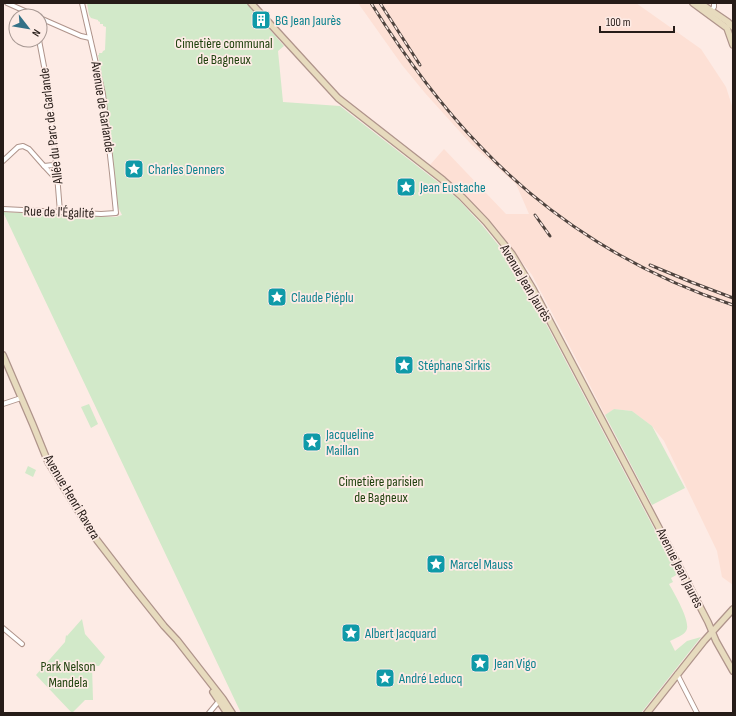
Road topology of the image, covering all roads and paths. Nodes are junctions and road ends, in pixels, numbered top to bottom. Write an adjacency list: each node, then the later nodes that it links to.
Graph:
1 (7, 3): 6 (street)
2 (82, 3): 11 (street, Avenue de Garlande)
3 (251, 3): 27 (street, Avenue Jean Jaurès)
4 (693, 3): 7 (street)
5 (700, 3): 7 (street)
6 (18, 8)
7 (711, 8): 9 (street); 10 (street)
8 (48, 22): 11 (street)
9 (733, 27)
10 (732, 35): 12 (street)
11 (90, 38): 20 (street, Avenue de Garlande)
12 (733, 45)
13 (41, 48): 15 (street, Allée du Parc de Garlande)
14 (3, 161): 16 (street)
15 (56, 162): 16 (street); 17 (street, Allée du Parc de Garlande)
16 (44, 166): 17 (street)
17 (57, 180): 19 (street, Allée du Parc de Garlande)
18 (3, 210): 19 (street, Rue de l'Égalité)
19 (60, 212): 20 (street, Rue de l'Égalité)
20 (116, 213)
21 (3, 355): 22 (street, Avenue Henri Ravera)
22 (21, 398): 23 (street); 25 (street, Avenue Henri Ravera)
23 (3, 404)
24 (733, 609): 27 (street)
25 (164, 626): 31 (street, Avenue Henri Ravera); 34 (street, Avenue Henri Ravera)
26 (3, 628): 28 (street)
27 (711, 632): 29 (street, Avenue Jean Jaurès); 30 (street)
28 (22, 644)
29 (733, 671)
30 (677, 674): 35 (street); 36 (street)
31 (219, 701): 32 (street); 33 (street, Avenue Henri Ravera)
32 (209, 713)
33 (227, 713)
34 (232, 713)
35 (647, 713)
36 (697, 713)

